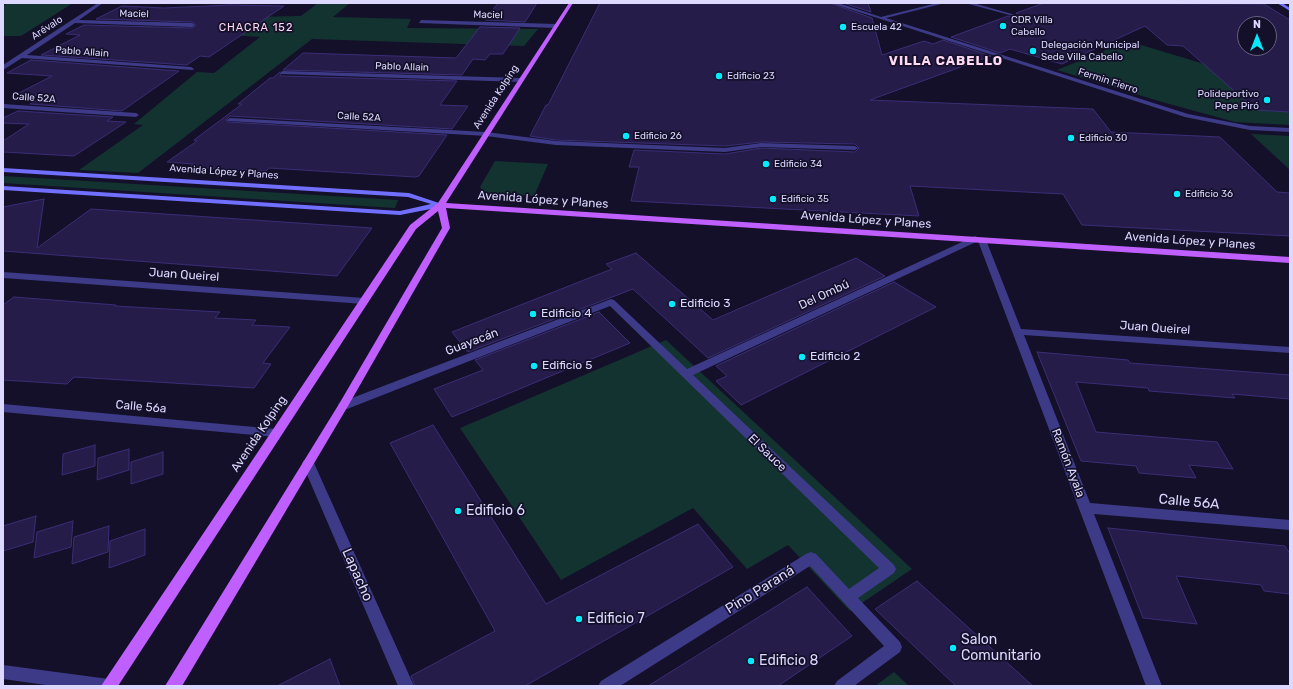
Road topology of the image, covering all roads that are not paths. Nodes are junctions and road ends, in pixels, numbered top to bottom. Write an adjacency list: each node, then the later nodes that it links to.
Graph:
1 (101, 3): 10 (street, Arévalo)
2 (571, 3): 13 (main road, Avenida Kolping)
3 (833, 3): 9 (street, Fermin Fierro)
4 (943, 3): 9 (street)
5 (967, 3): 8 (street)
6 (1279, 3): 7 (main road)
7 (1290, 10)
8 (1017, 16)
9 (882, 18): 22 (street, Fermin Fierro)
10 (74, 21): 12 (street, Maciel); 14 (street, Arévalo)
11 (421, 22): 13 (street, Maciel)
12 (192, 25)
13 (556, 26): 18 (main road, Avenida Kolping)
14 (21, 56): 15 (street, Arévalo); 16 (street, Pablo Allain)
15 (3, 68)
16 (191, 69)
17 (283, 73): 18 (street, Pablo Allain)
18 (522, 80): 23 (main road, Avenida Kolping)
19 (3, 106): 20 (street, Calle 52A)
20 (136, 115)
21 (230, 120): 23 (street, Calle 52A)
22 (1290, 130)
23 (486, 134): 24 (street, Calle 52A); 27 (main road, Avenida Kolping)
24 (856, 148)
25 (3, 170): 27 (main road, Avenida López y Planes)
26 (3, 188): 27 (main road, Avenida López y Planes)
27 (442, 205): 28 (main road, Avenida López y Planes); 31 (main road, Avenida Kolping); 36 (main road)
28 (978, 240): 29 (main road, Avenida López y Planes); 33 (street, Ramón Ayala); 35 (street, Del Ombú)
29 (1290, 260)
30 (3, 276): 31 (street, Juan Queirel)
31 (364, 301): 38 (main road, Avenida Kolping)
32 (611, 302): 35 (street, El Sauce); 36 (street, Guayacán)
33 (1018, 332): 34 (street, Juan Queirel); 40 (street, Ramón Ayala)
34 (1290, 350)
35 (685, 374): 42 (street, El Sauce)
36 (343, 406): 39 (main road)
37 (3, 408): 38 (street, Calle 56a)
38 (276, 433): 44 (main road, Avenida Kolping)
39 (308, 463): 45 (main road); 46 (street, Lapacho)
40 (1086, 508): 41 (street, Calle 56A); 49 (street, Ramón Ayala)
41 (1290, 526)
42 (848, 597): 47 (street, Pino Paraná); 48 (street, Pino Paraná)
43 (3, 672): 44 (street)
44 (109, 686)
45 (173, 686)
46 (406, 686)
47 (606, 686)
48 (842, 686)
49 (1154, 686)

